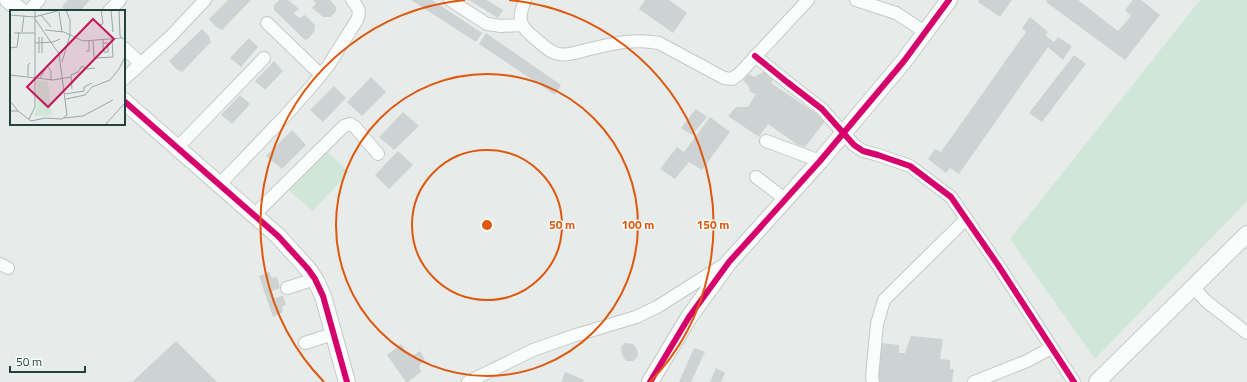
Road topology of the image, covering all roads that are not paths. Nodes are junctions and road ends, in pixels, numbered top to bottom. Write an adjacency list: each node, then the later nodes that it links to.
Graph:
1 (8, 0): 11 (street)
2 (39, 0): 12 (street)
3 (120, 0): 13 (street)
4 (205, 0): 20 (street)
5 (352, 0): 21 (street)
6 (450, 0): 15 (street)
7 (525, 0): 15 (street)
8 (808, 0): 18 (street)
9 (856, 0): 16 (street)
10 (949, 0): 16 (street)
11 (20, 10)
12 (29, 10)
13 (110, 10)
14 (267, 23): 21 (street)
15 (522, 25): 18 (street)
16 (925, 32): 24 (street)
17 (125, 49): 20 (street)
18 (756, 56): 24 (street)
19 (264, 58): 26 (street)
20 (140, 63): 22 (street)
21 (320, 75): 30 (street)
22 (125, 78)
23 (125, 102): 26 (street)
24 (843, 134): 28 (street); 33 (street)
25 (766, 141): 28 (street)
26 (177, 148): 30 (street)
27 (378, 154): 32 (street)
28 (820, 161): 31 (street)
29 (756, 177): 31 (street)
30 (219, 185): 32 (street)
31 (785, 198): 35 (street)
32 (254, 215): 36 (street)
33 (966, 219): 42 (street); 47 (street)
34 (1247, 234): 38 (street)
35 (729, 262): 43 (street); 46 (street)
36 (315, 278): 37 (street); 40 (street)
37 (287, 288)
38 (1194, 288): 39 (street); 50 (street)
39 (1247, 333)
40 (333, 334): 41 (street); 44 (street)
41 (305, 343)
42 (1051, 348): 48 (street); 49 (street)
43 (488, 377): 45 (street)
44 (347, 382)
45 (468, 382)
46 (650, 382)
47 (873, 382)
48 (974, 382)
49 (1074, 382)
50 (1097, 382)

